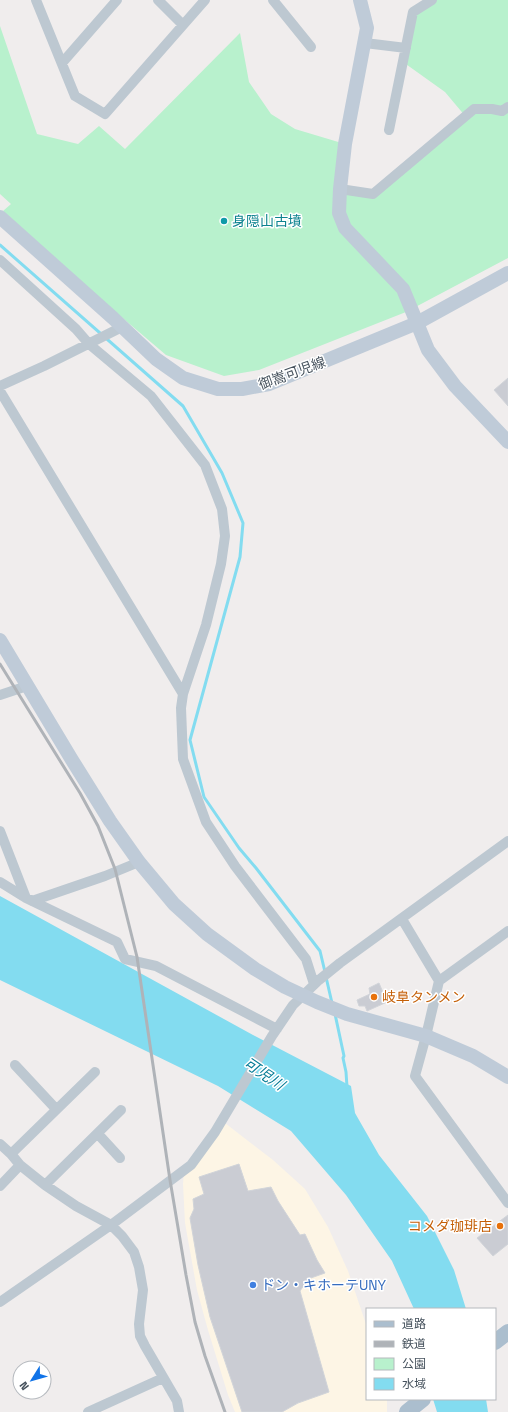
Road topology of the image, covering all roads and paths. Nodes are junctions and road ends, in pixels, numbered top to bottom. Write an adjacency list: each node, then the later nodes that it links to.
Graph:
1 (36, 0): 12 (street)
2 (117, 0): 12 (street)
3 (158, 0): 8 (street)
4 (205, 0): 8 (street)
5 (273, 0): 10 (street)
6 (360, 0): 9 (street)
7 (432, 0): 11 (street)
8 (183, 25): 12 (street)
9 (364, 43): 11 (street); 15 (street)
10 (311, 47)
11 (406, 48): 14 (street)
12 (62, 63)
13 (508, 107): 15 (street)
14 (389, 130)
15 (340, 188): 19 (street)
16 (0, 217): 20 (street, 御嵩可児線)
17 (0, 260): 21 (street)
18 (508, 273): 19 (street, 御嵩可児線)
19 (417, 323): 20 (street, 御嵩可児線); 24 (street)
20 (122, 327): 21 (street)
21 (89, 344): 22 (street); 27 (street)
22 (0, 386)
23 (0, 391): 27 (street)
24 (508, 442)
25 (0, 640): 26 (street)
26 (27, 686): 28 (street); 31 (street)
27 (183, 694): 37 (street)
28 (0, 696)
29 (0, 831): 33 (street)
30 (508, 841): 34 (street)
31 (139, 862): 33 (street); 38 (street)
32 (0, 882): 33 (street)
33 (29, 900): 39 (street)
34 (402, 918): 36 (street); 37 (street)
35 (507, 932): 36 (street)
36 (439, 981): 40 (street)
37 (317, 982): 38 (street)
38 (303, 995): 39 (street); 40 (street)
39 (275, 1032): 54 (street)
40 (426, 1036): 43 (street); 53 (street)
41 (15, 1065): 44 (street)
42 (95, 1072): 44 (street)
43 (508, 1077)
44 (56, 1110): 48 (street)
45 (121, 1110): 46 (street)
46 (98, 1134): 49 (street); 51 (street)
47 (0, 1144): 48 (street)
48 (11, 1154): 50 (street)
49 (120, 1158)
50 (20, 1165): 51 (street); 52 (street)
51 (45, 1185): 54 (street)
52 (0, 1186)
53 (508, 1203)
54 (111, 1225): 55 (street); 56 (street)
55 (0, 1302)
56 (163, 1378): 57 (street); 58 (street)
57 (88, 1412)
58 (179, 1412)

